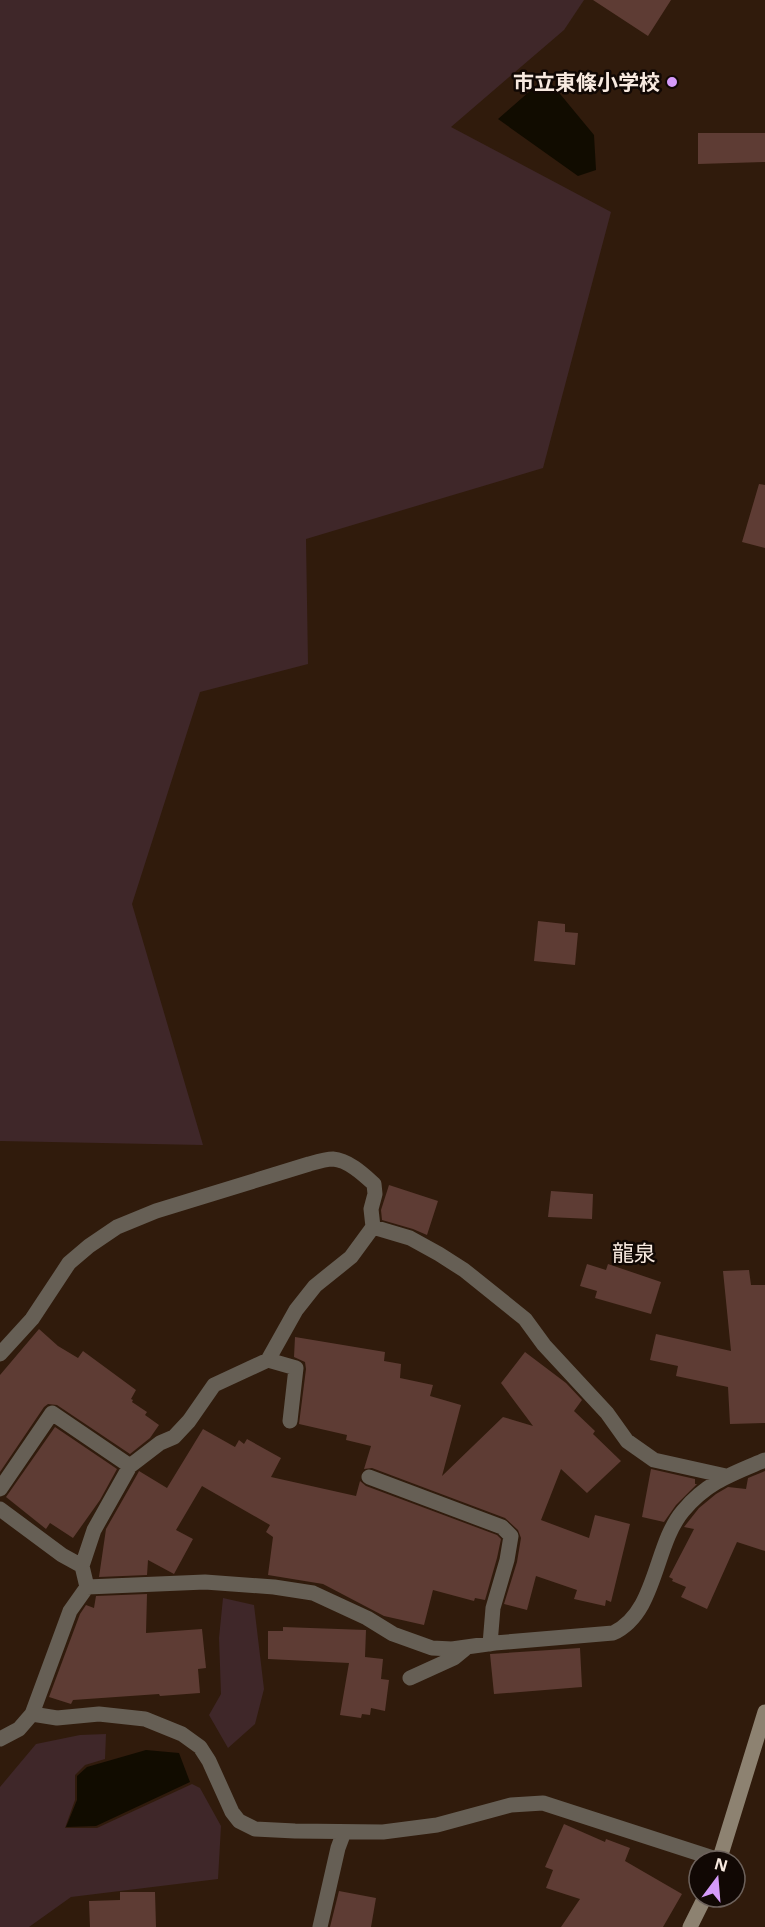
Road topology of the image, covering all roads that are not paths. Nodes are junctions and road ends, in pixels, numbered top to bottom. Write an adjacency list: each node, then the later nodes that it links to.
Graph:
1 (373, 1227): 2 (street); 3 (street); 7 (street)
2 (0, 1354)
3 (268, 1360): 4 (street); 6 (street)
4 (290, 1421)
5 (765, 1460): 7 (street)
6 (130, 1466): 9 (street); 11 (street)
7 (726, 1476): 13 (street)
8 (369, 1477): 13 (street)
9 (0, 1489)
10 (0, 1509): 11 (street)
11 (82, 1566): 12 (street)
12 (87, 1587): 14 (street); 17 (street)
13 (490, 1644): 14 (street)
14 (467, 1647): 15 (street)
15 (410, 1678)
16 (765, 1712): 20 (main road)
17 (32, 1714): 18 (street); 19 (street)
18 (0, 1739)
19 (344, 1832): 21 (street); 23 (street)
20 (723, 1849)
21 (687, 1850)
22 (699, 1909): 24 (main road)
23 (320, 1927)
24 (690, 1927)

